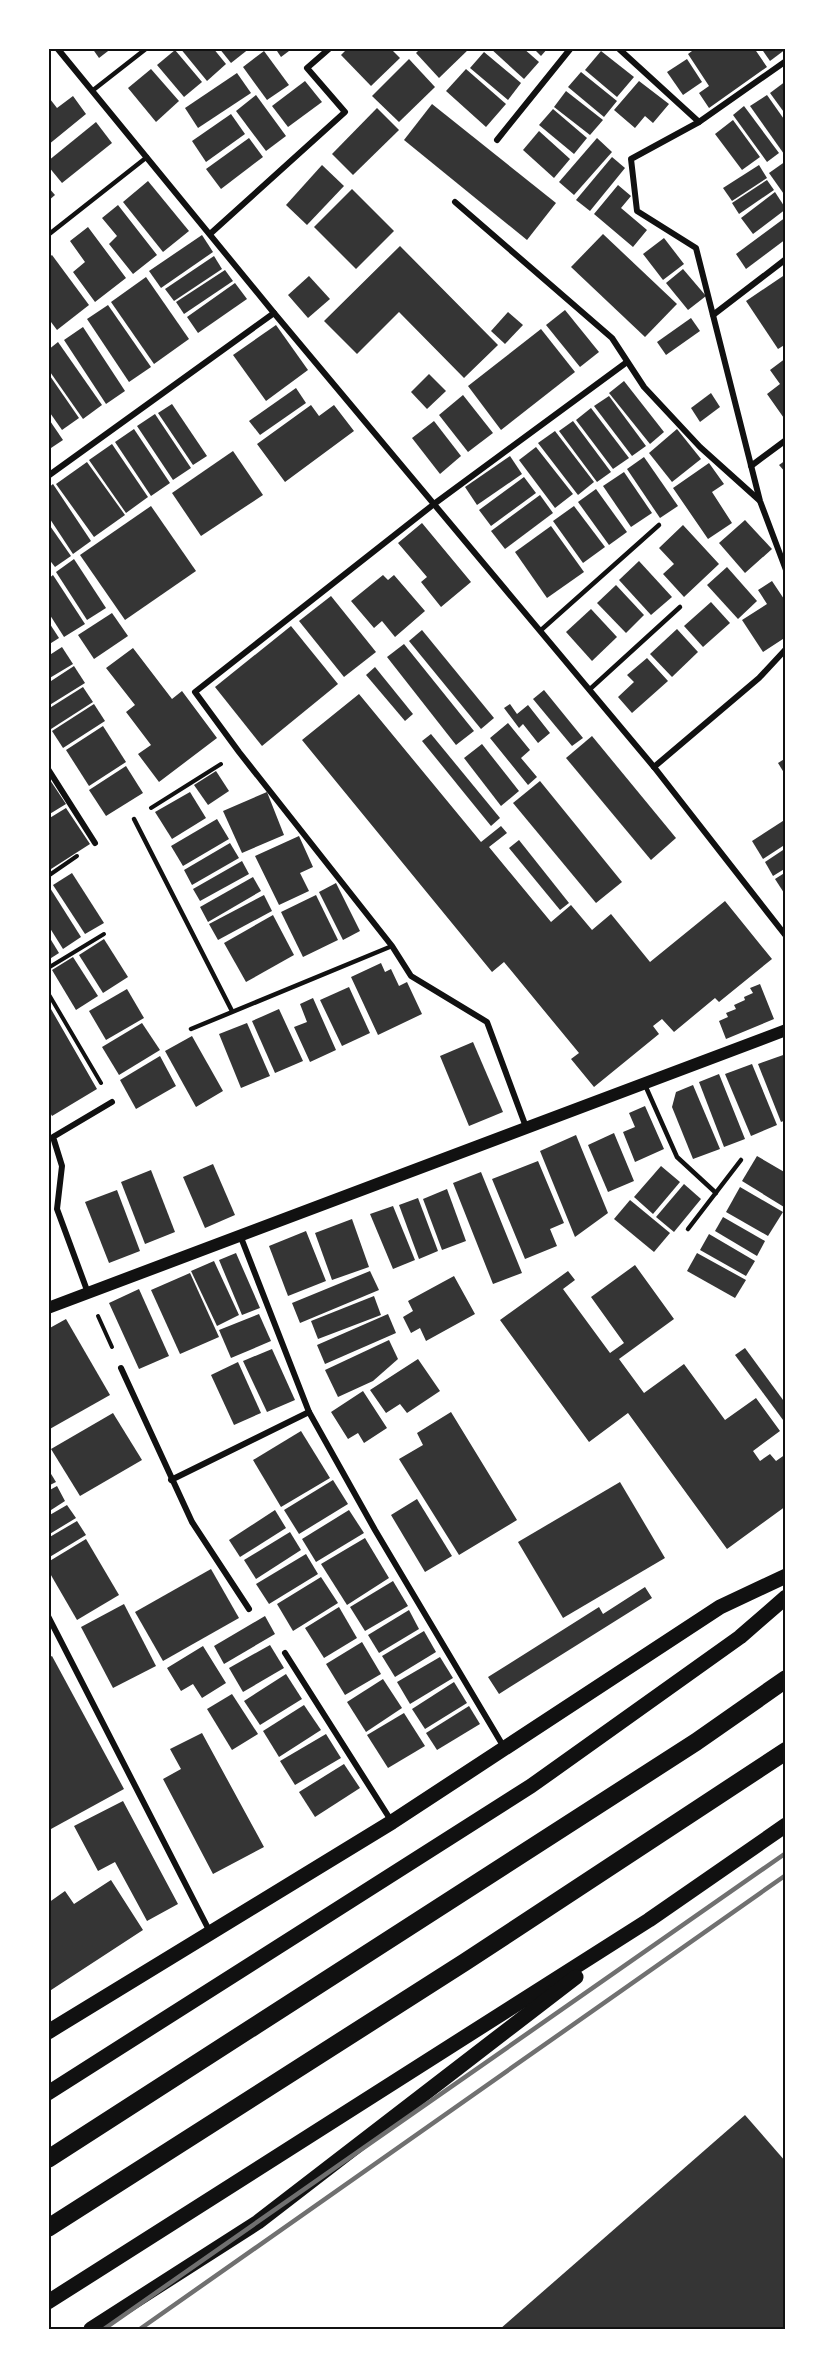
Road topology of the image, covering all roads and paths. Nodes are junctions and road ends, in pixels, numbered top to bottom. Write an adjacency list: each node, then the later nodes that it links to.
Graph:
1 (57, 48): 7 (street)
2 (147, 48): 7 (lane)
3 (330, 48): 12 (street)
4 (571, 48): 9 (street)
5 (618, 48): 8 (street)
6 (786, 61): 8 (street)
7 (92, 91): 10 (street)
8 (699, 122): 16 (street)
9 (497, 140)
10 (147, 157): 12 (street); 13 (lane)
11 (455, 202): 17 (street)
12 (210, 234): 15 (street)
13 (48, 235)
14 (786, 259): 16 (street)
15 (274, 313): 20 (street); 22 (street)
16 (713, 315): 19 (street)
17 (627, 362): 21 (street); 22 (street)
18 (786, 440): 19 (street)
19 (751, 466): 21 (street)
20 (48, 476)
21 (760, 501): 24 (street)
22 (434, 504): 26 (street); 29 (street)
23 (659, 525): 26 (lane)
24 (786, 570)
25 (681, 607): 28 (lane)
26 (540, 631): 28 (street)
27 (786, 649): 30 (street)
28 (589, 690): 30 (street)
29 (239, 752): 32 (path); 37 (street)
30 (654, 767): 36 (street)
31 (48, 769): 33 (street)
32 (134, 819): 40 (lane)
33 (95, 843): 34 (path)
34 (48, 876)
35 (104, 934): 38 (path)
36 (786, 936)
37 (392, 946): 40 (lane); 45 (street)
38 (48, 968)
39 (48, 993): 44 (path)
40 (232, 1011): 41 (lane)
41 (190, 1029)
42 (786, 1030): 43 (main road)
43 (644, 1083): 45 (main road); 47 (lane)
44 (112, 1102): 50 (street)
45 (526, 1127): 49 (main road)
46 (741, 1160): 47 (lane)
47 (716, 1193): 48 (lane)
48 (688, 1229)
49 (240, 1235): 50 (main road); 53 (street)
50 (88, 1293): 51 (main road); 52 (path)
51 (48, 1308)
52 (121, 1368): 54 (street)
53 (309, 1412): 54 (street); 61 (street)
54 (171, 1480): 57 (street)
55 (786, 1576): 61 (main road)
56 (786, 1597): 68 (main road)
57 (249, 1609)
58 (48, 1616): 66 (street)
59 (285, 1653): 63 (street)
60 (786, 1679): 69 (highway)
61 (505, 1749): 63 (main road)
62 (786, 1751): 70 (highway)
63 (392, 1822): 66 (main road)
64 (786, 1825): 65 (main road)
65 (649, 1920): 71 (main road); 72 (main road)
66 (210, 1932): 67 (main road)
67 (48, 2032)
68 (48, 2093)
69 (48, 2159)
70 (48, 2228)
71 (48, 2302)
72 (92, 2329)

